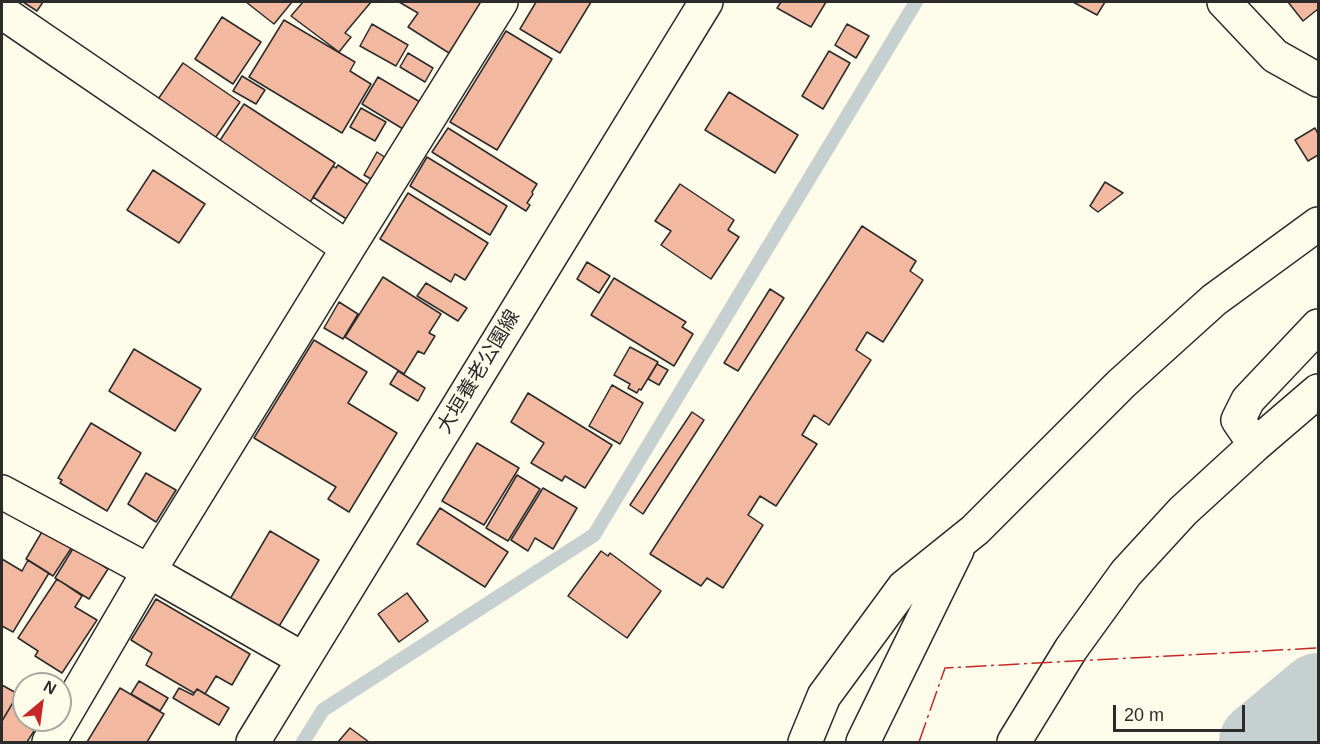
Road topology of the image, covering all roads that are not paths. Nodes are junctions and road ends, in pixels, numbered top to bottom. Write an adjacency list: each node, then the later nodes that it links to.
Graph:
1 (501, 2): 7 (street)
2 (706, 2): 14 (street, 大垣養老公園線)
3 (1224, 2): 5 (street)
4 (2, 12): 7 (street)
5 (1318, 80)
6 (1318, 224): 12 (street)
7 (348, 248): 13 (street)
8 (1318, 326): 10 (street)
9 (1318, 392): 10 (street)
10 (1255, 445): 19 (street)
11 (2, 492): 13 (street)
12 (961, 542): 17 (street); 18 (street)
13 (149, 571): 14 (street); 15 (street)
14 (303, 659): 16 (street, 大垣養老公園線)
15 (49, 742)
16 (253, 742)
17 (805, 742)
18 (863, 742)
19 (1014, 742)

